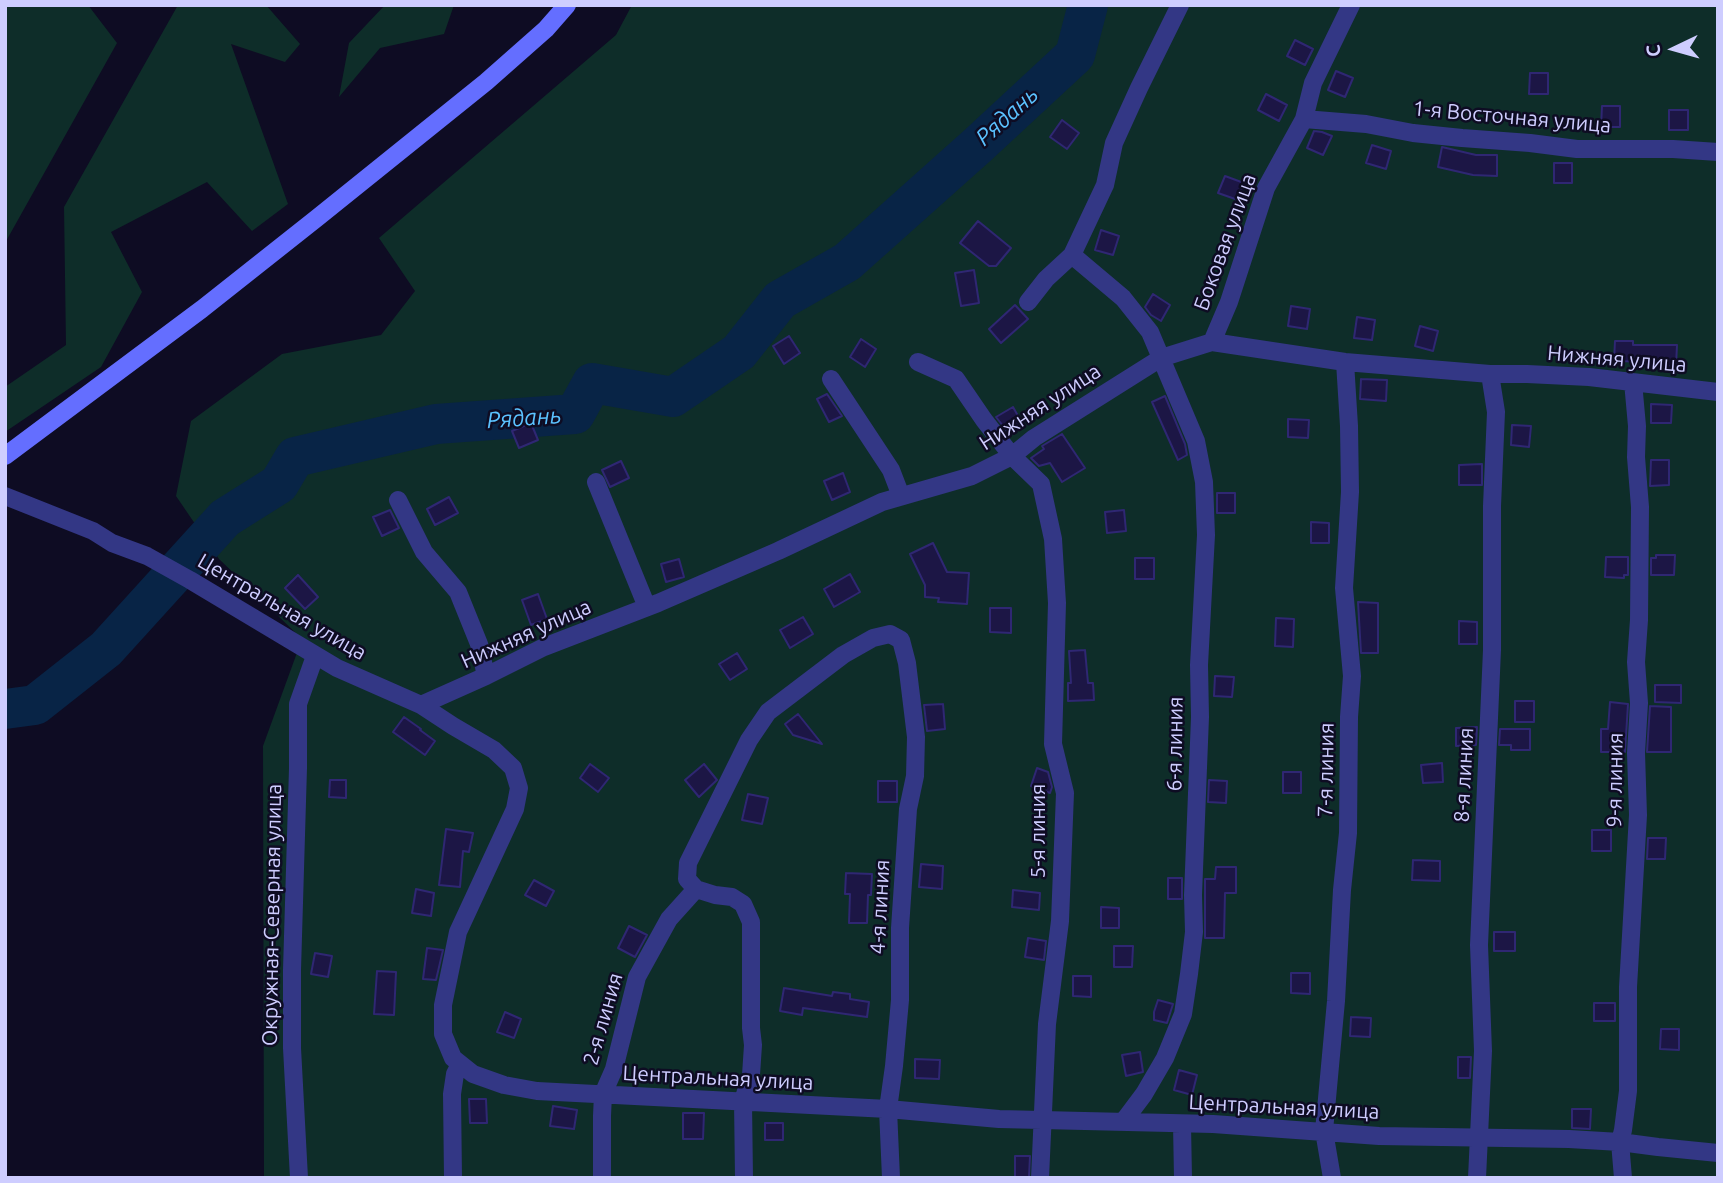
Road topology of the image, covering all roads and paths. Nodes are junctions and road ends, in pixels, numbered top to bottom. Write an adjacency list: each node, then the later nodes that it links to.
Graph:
1 (567, 5): 16 (street)
2 (1180, 5): 6 (street)
3 (1351, 5): 4 (street, Боковая улица)
4 (1304, 120): 5 (street, 1-я Восточная улица); 8 (street, Боковая улица)
5 (1718, 152)
6 (1072, 255): 7 (street); 9 (street, 6-я линия)
7 (1028, 302)
8 (1212, 342): 9 (street, Нижняя улица); 11 (street, Нижняя улица)
9 (1160, 358): 17 (street, Нижняя улица); 32 (street, 6-я линия)
10 (918, 362): 17 (street, 5-я линия)
11 (1345, 362): 12 (street, Нижняя улица); 34 (street, 7-я линия)
12 (1490, 374): 14 (street, Нижняя улица); 35 (street, 8-я линия)
13 (831, 379): 20 (street)
14 (1633, 382): 15 (street, Нижняя улица); 36 (street, 9-я линия)
15 (1718, 392)
16 (5, 456)
17 (1012, 456): 20 (street, Нижняя улица); 31 (street, 5-я линия)
18 (596, 482): 22 (street)
19 (5, 496): 23 (street, Центральная улица)
20 (901, 496): 22 (street, Нижняя улица)
21 (398, 500): 24 (street)
22 (647, 607): 24 (street, Нижняя улица)
23 (315, 656): 25 (street, Центральная улица); 38 (street, Окружная-Северная улица)
24 (486, 676): 25 (street, Нижняя улица)
25 (421, 705): 27 (street, Центральная улица)
26 (696, 889): 28 (street, 2-я линия); 29 (street); 30 (street, 4-я линия)
27 (460, 1064): 28 (street, Центральная улица); 39 (street)
28 (603, 1094): 29 (street, Центральная улица); 40 (street, 2-я линия)
29 (743, 1101): 30 (street, Центральная улица); 41 (street)
30 (888, 1110): 31 (street, Центральная улица); 42 (street, 4-я линия)
31 (1044, 1120): 32 (street, Центральная улица); 43 (street, 5-я линия)
32 (1123, 1122): 33 (street, Центральная улица)
33 (1182, 1124): 34 (street, Центральная улица); 44 (street)
34 (1324, 1131): 35 (street, Центральная улица); 45 (street, 7-я линия)
35 (1478, 1137): 36 (street, Центральная улица); 46 (street, 8-я линия)
36 (1620, 1142): 37 (street, Центральная улица); 47 (street, 9-я линия)
37 (1718, 1153)
38 (299, 1178)
39 (453, 1178)
40 (602, 1178)
41 (744, 1178)
42 (891, 1178)
43 (1040, 1178)
44 (1183, 1178)
45 (1332, 1178)
46 (1477, 1178)
47 (1623, 1178)

